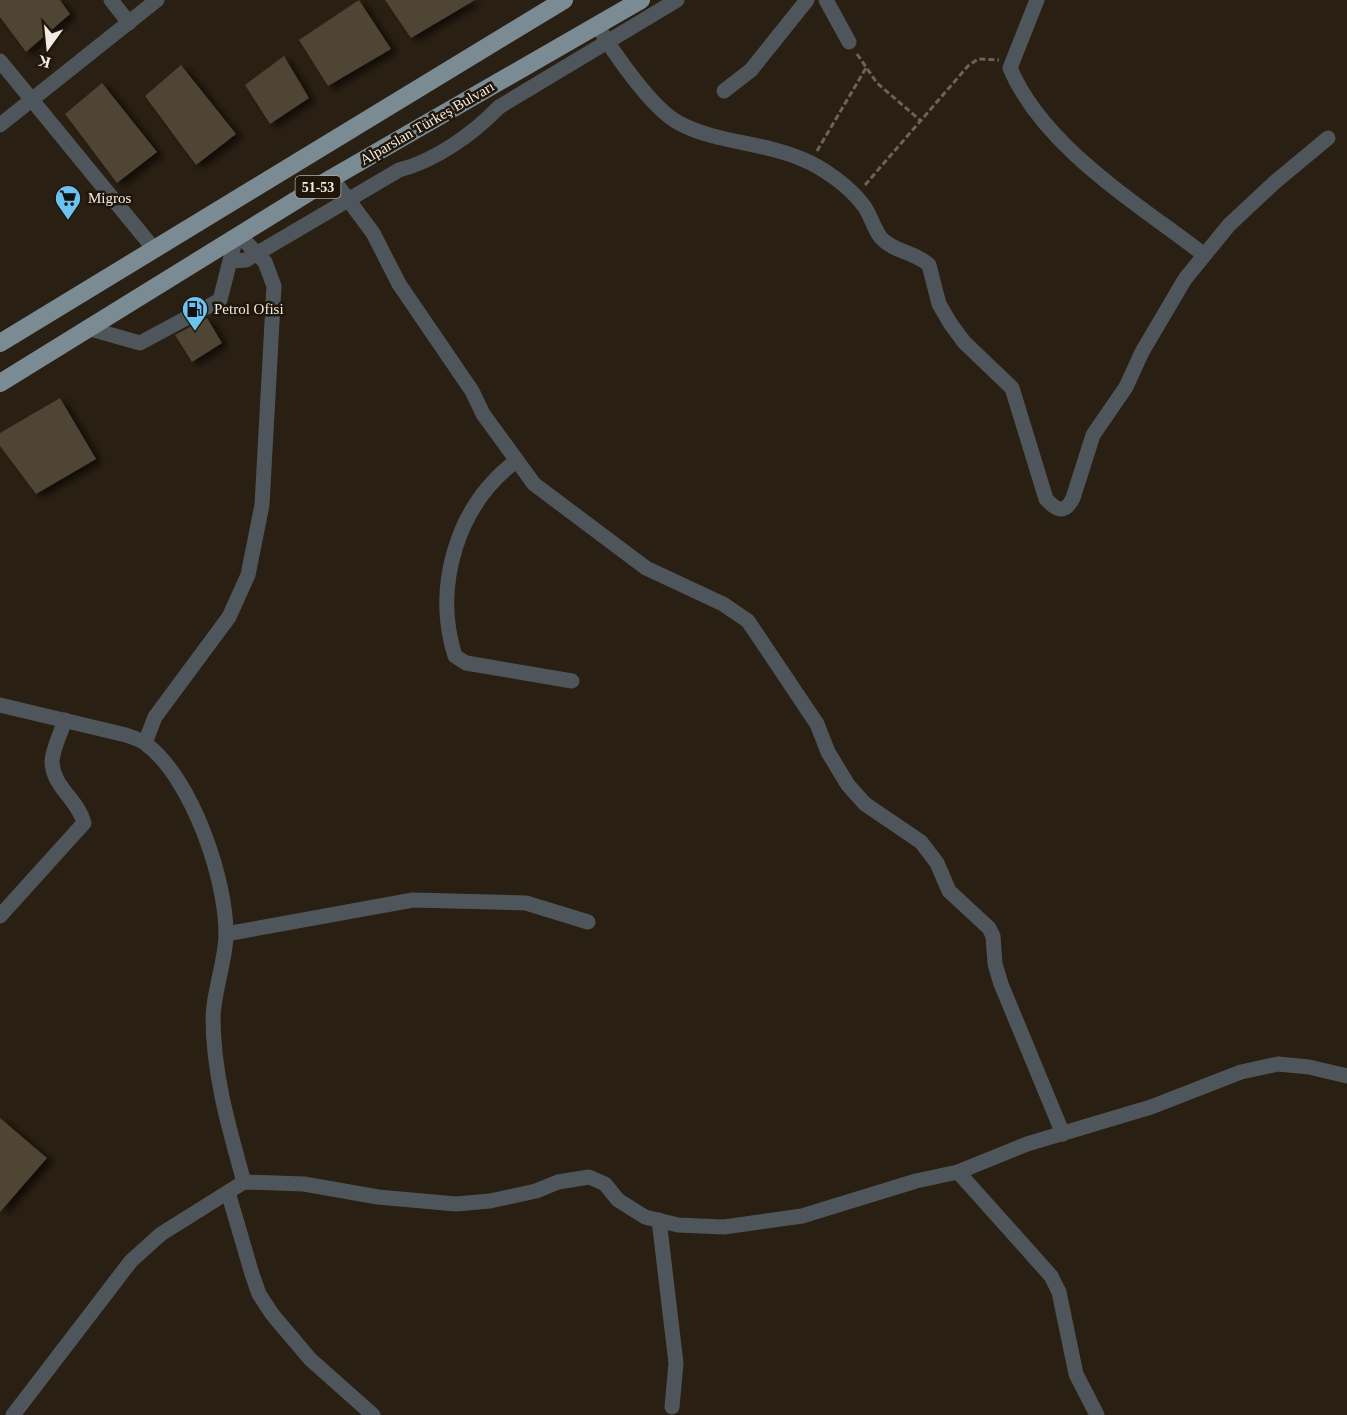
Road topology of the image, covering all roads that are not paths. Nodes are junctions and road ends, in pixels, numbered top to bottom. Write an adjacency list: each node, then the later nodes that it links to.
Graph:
1 (111, 0): 9 (street)
2 (157, 0): 9 (street)
3 (641, 0): 10 (main road, Alparslan Türkeş Bulvarı / 51-53)
4 (677, 0): 11 (street)
5 (807, 0): 14 (street)
6 (826, 0): 12 (street)
7 (1037, 0): 23 (street)
8 (555, 2): 21 (main road, 51-53)
9 (129, 23): 15 (street)
10 (597, 25): 11 (street); 18 (main road, Alparslan Türkeş Bulvarı / 51-53)
11 (607, 42): 19 (street); 23 (street)
12 (849, 42)
13 (0, 61): 15 (street)
14 (724, 91)
15 (32, 100): 16 (street); 21 (street)
16 (0, 125)
17 (1328, 138): 23 (street)
18 (332, 178): 19 (street); 20 (main road, Alparslan Türkeş Bulvarı / 51-53)
19 (348, 199): 22 (street); 28 (street)
20 (238, 236): 22 (street); 24 (street); 25 (main road, Alparslan Türkeş Bulvarı / 51-53)
21 (154, 249): 26 (main road, 51-53)
22 (257, 254): 24 (street); 32 (street)
23 (1203, 254)
24 (231, 261): 25 (street)
25 (87, 328): 27 (main road, Alparslan Türkeş Bulvarı / 51-53)
26 (0, 343)
27 (0, 383)
28 (516, 461): 29 (street); 37 (street)
29 (572, 681)
30 (0, 705): 31 (street)
31 (65, 720): 32 (street); 33 (street)
32 (145, 743): 35 (street)
33 (0, 916)
34 (588, 922): 35 (street)
35 (226, 934): 39 (street)
36 (1347, 1076): 37 (street)
37 (1063, 1134): 38 (street)
38 (958, 1172): 41 (street); 45 (street)
39 (244, 1182): 40 (street); 41 (street)
40 (228, 1192): 43 (street); 44 (street)
41 (659, 1220): 42 (street)
42 (672, 1407)
43 (13, 1415)
44 (373, 1415)
45 (1097, 1415)

